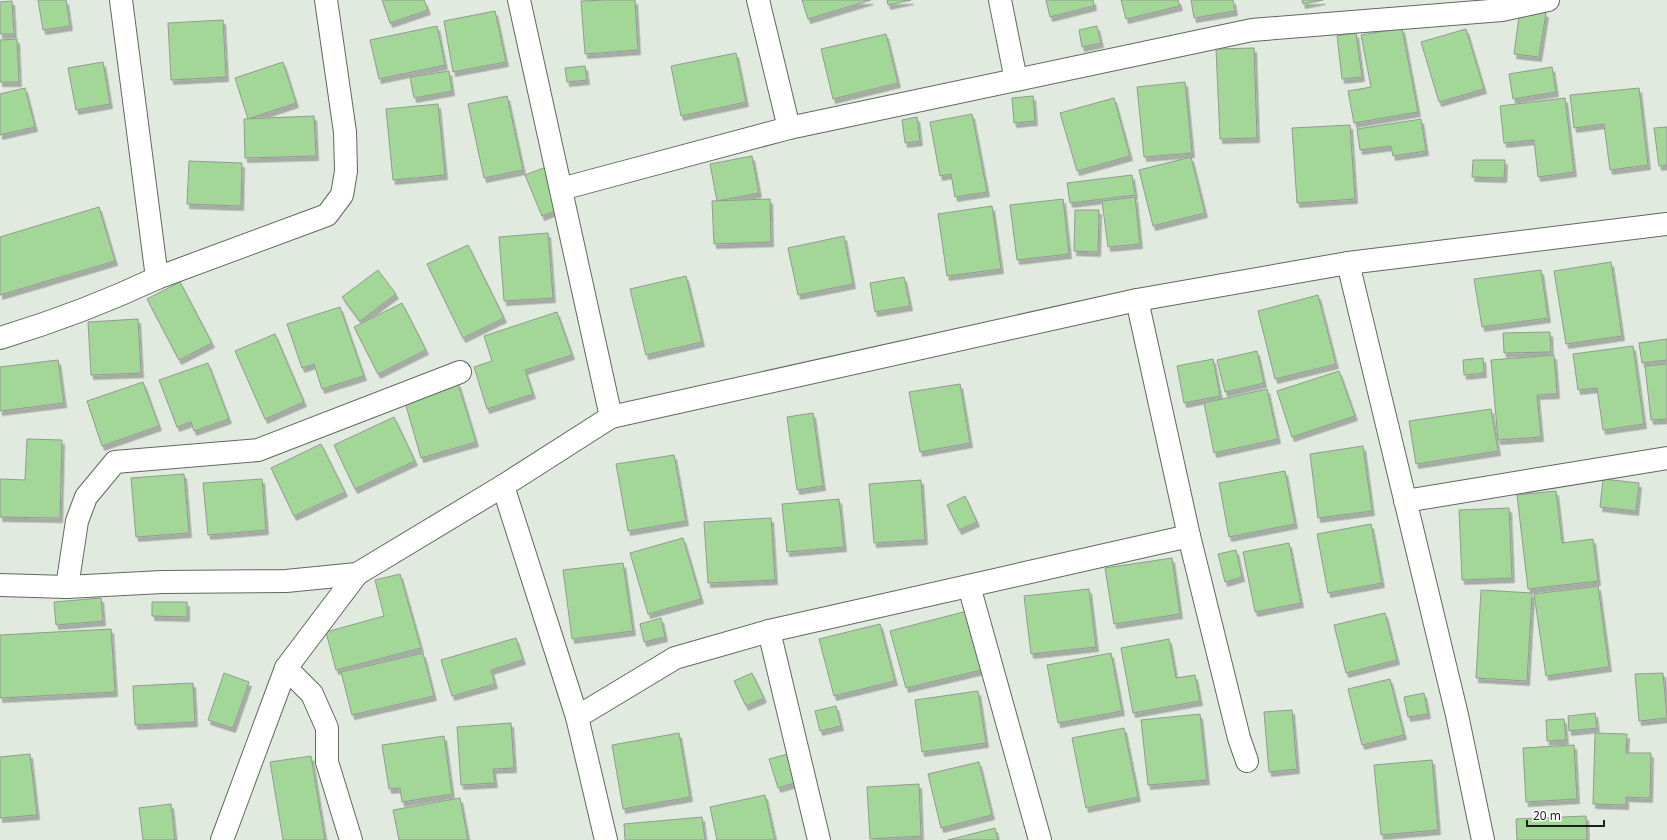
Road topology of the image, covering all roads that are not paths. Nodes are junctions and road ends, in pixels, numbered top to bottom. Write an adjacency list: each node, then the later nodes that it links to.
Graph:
1 (121, 0): 12 (street)
2 (326, 0): 12 (street)
3 (519, 0): 9 (street)
4 (758, 0): 8 (street)
5 (1000, 0): 7 (street)
6 (1548, 0): 7 (street)
7 (1016, 80): 8 (street)
8 (789, 128): 9 (street)
9 (561, 189): 16 (street)
10 (1667, 224): 11 (street)
11 (1348, 263): 13 (street); 19 (street)
12 (157, 278): 14 (street)
13 (1137, 300): 16 (street); 20 (street)
14 (0, 338)
15 (460, 372): 24 (street)
16 (611, 416): 18 (street)
17 (1667, 458): 19 (street)
18 (504, 486): 21 (street); 27 (street)
19 (1405, 501): 34 (street)
20 (1189, 536): 23 (street); 28 (street)
21 (357, 574): 24 (street); 26 (street)
22 (0, 584): 24 (street)
23 (969, 586): 25 (street); 33 (street)
24 (67, 587)
25 (769, 631): 27 (street); 32 (street)
26 (286, 668): 29 (street); 30 (street)
27 (577, 717): 31 (street)
28 (1247, 761)
29 (222, 840)
30 (351, 840)
31 (606, 840)
32 (819, 840)
33 (1040, 840)
34 (1483, 840)

